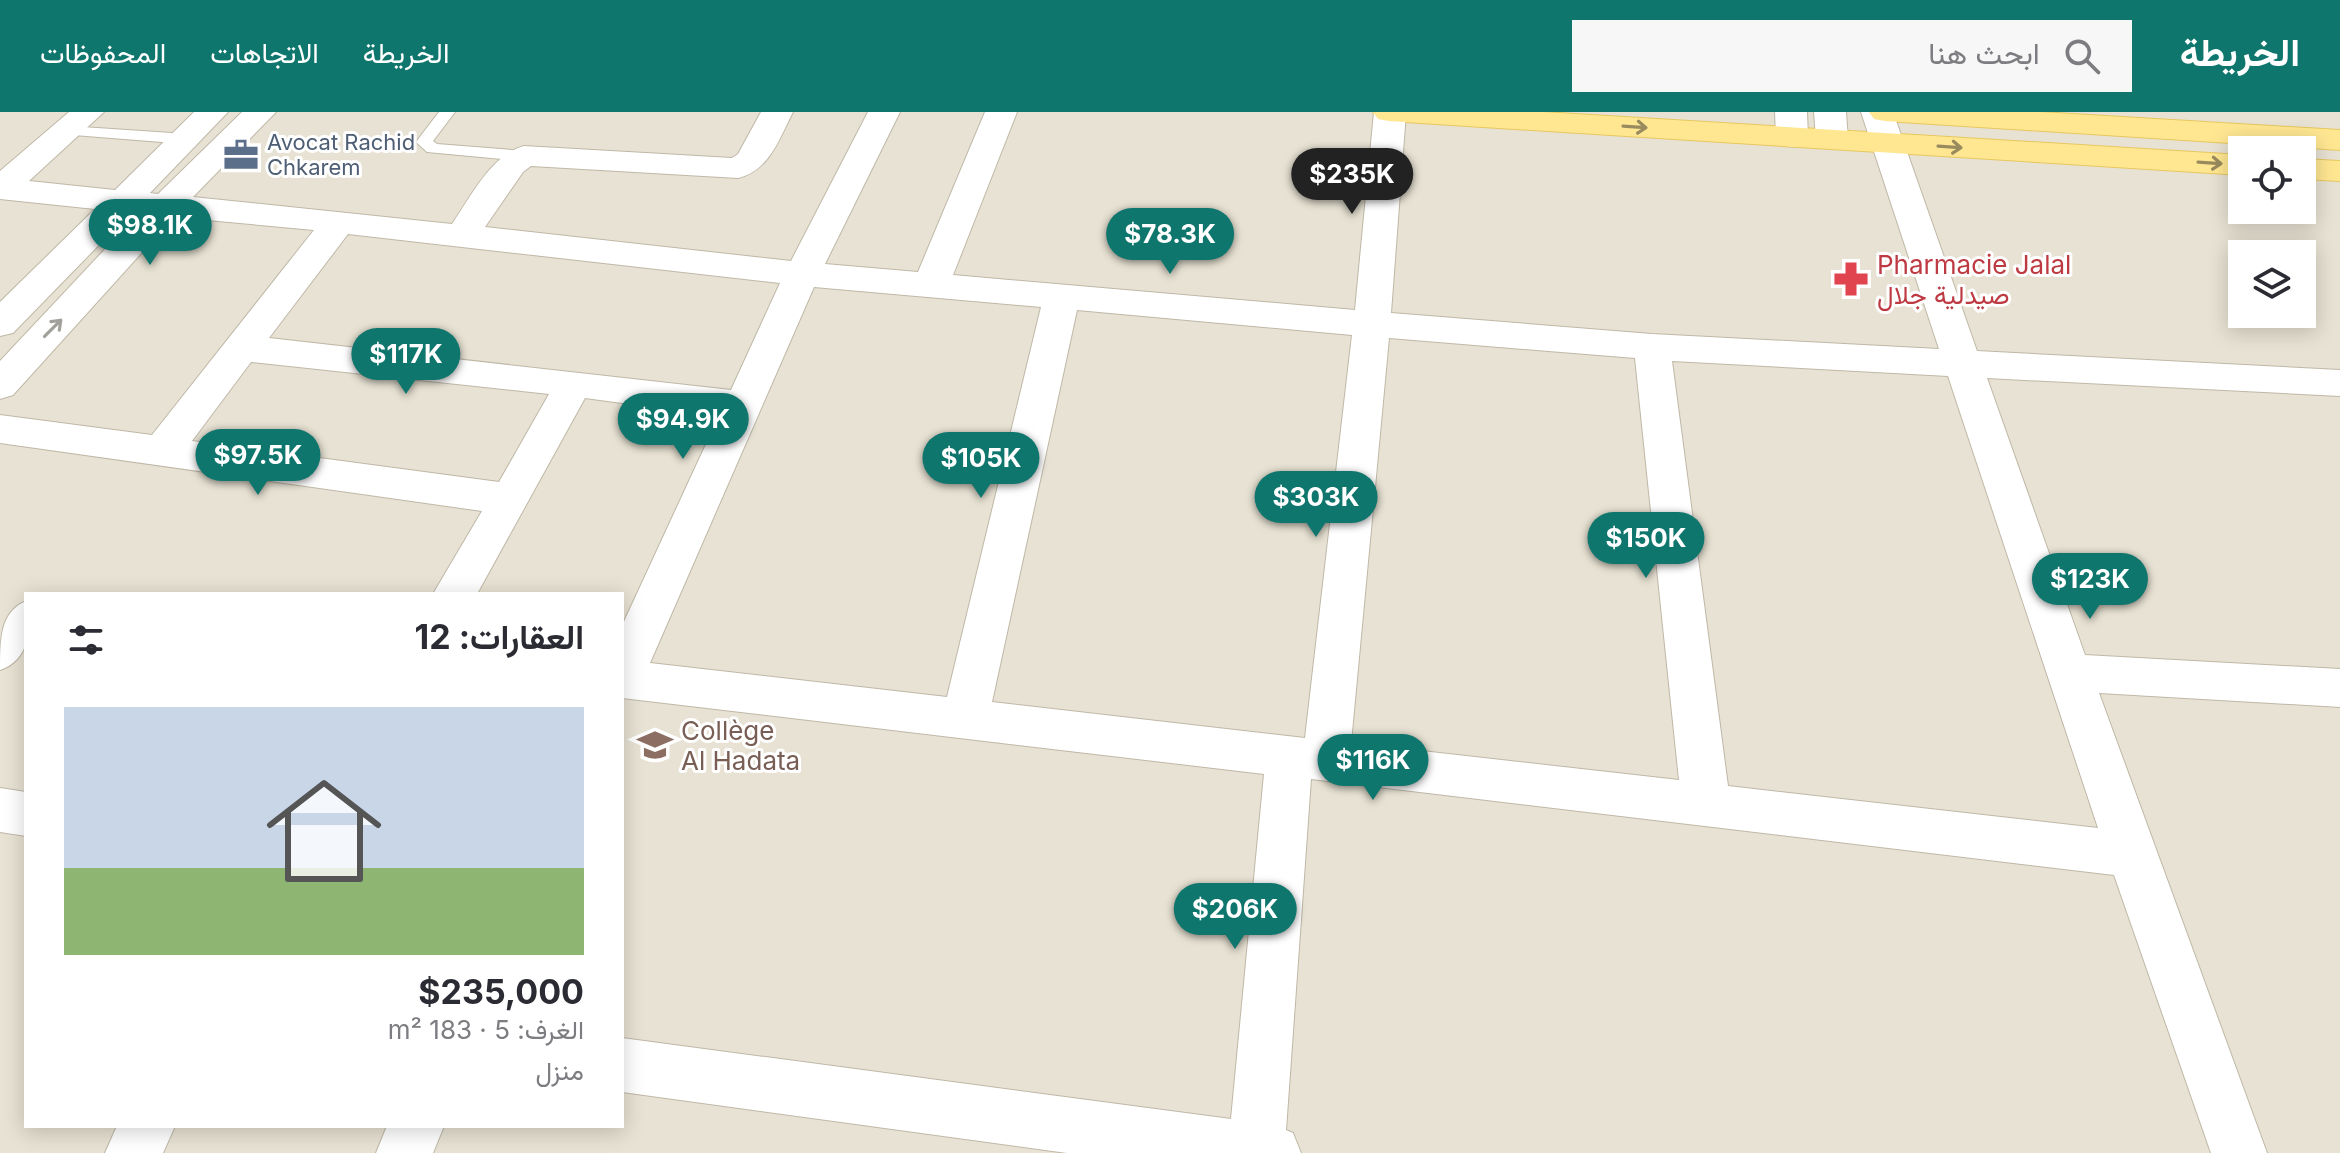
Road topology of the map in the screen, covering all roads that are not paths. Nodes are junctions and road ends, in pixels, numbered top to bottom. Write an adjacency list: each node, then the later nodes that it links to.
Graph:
1 (212, 112): 12 (street)
2 (260, 112): 20 (street)
3 (447, 112): 14 (lane)
4 (777, 112): 14 (street)
5 (884, 112): 23 (street)
6 (1001, 112): 24 (street)
7 (1390, 112): 10 (main road, one-way to 10); 27 (street)
8 (77, 121): 12 (lane); 18 (street)
9 (1884, 122): 11 (main road); 13 (main road); 15 (main road, one-way to 15); 30 (street)
10 (1792, 124): 11 (main road)
11 (1831, 126)
12 (187, 139): 19 (street)
13 (2340, 140)
14 (524, 156): 22 (street)
15 (2228, 163)
16 (2316, 170): 17 (main road)
17 (2340, 171)
18 (0, 189): 19 (street)
19 (128, 199): 20 (street); 26 (street)
20 (167, 204): 21 (street); 33 (street, one-way to 20)
21 (339, 222): 22 (street); 29 (street)
22 (461, 236): 23 (street)
23 (802, 274): 24 (street); 34 (street)
24 (931, 285): 25 (street)
25 (1062, 296): 27 (street); 43 (street)
26 (0, 324)
27 (1372, 324): 28 (street); 44 (street)
28 (1652, 347): 30 (street); 45 (street)
29 (245, 348): 31 (street); 36 (street)
30 (1967, 366): 32 (street); 40 (street)
31 (574, 383): 34 (street); 37 (street)
32 (2340, 383)
33 (0, 385)
34 (744, 405): 39 (street)
35 (0, 429): 36 (street)
36 (162, 451): 37 (street)
37 (510, 499): 38 (street)
38 (456, 592)
39 (624, 673)
40 (2071, 673): 42 (street); 48 (street)
41 (624, 677): 43 (street)
42 (2340, 688)
43 (965, 719): 44 (street)
44 (1307, 758): 45 (street); 52 (street)
45 (1706, 804): 48 (street)
46 (0, 810): 47 (street)
47 (24, 814)
48 (2131, 854): 55 (street)
49 (624, 1065): 52 (street)
50 (146, 1128): 53 (street)
51 (415, 1128): 54 (street)
52 (1262, 1152)
53 (133, 1153)
54 (404, 1153)
55 (2239, 1153)

